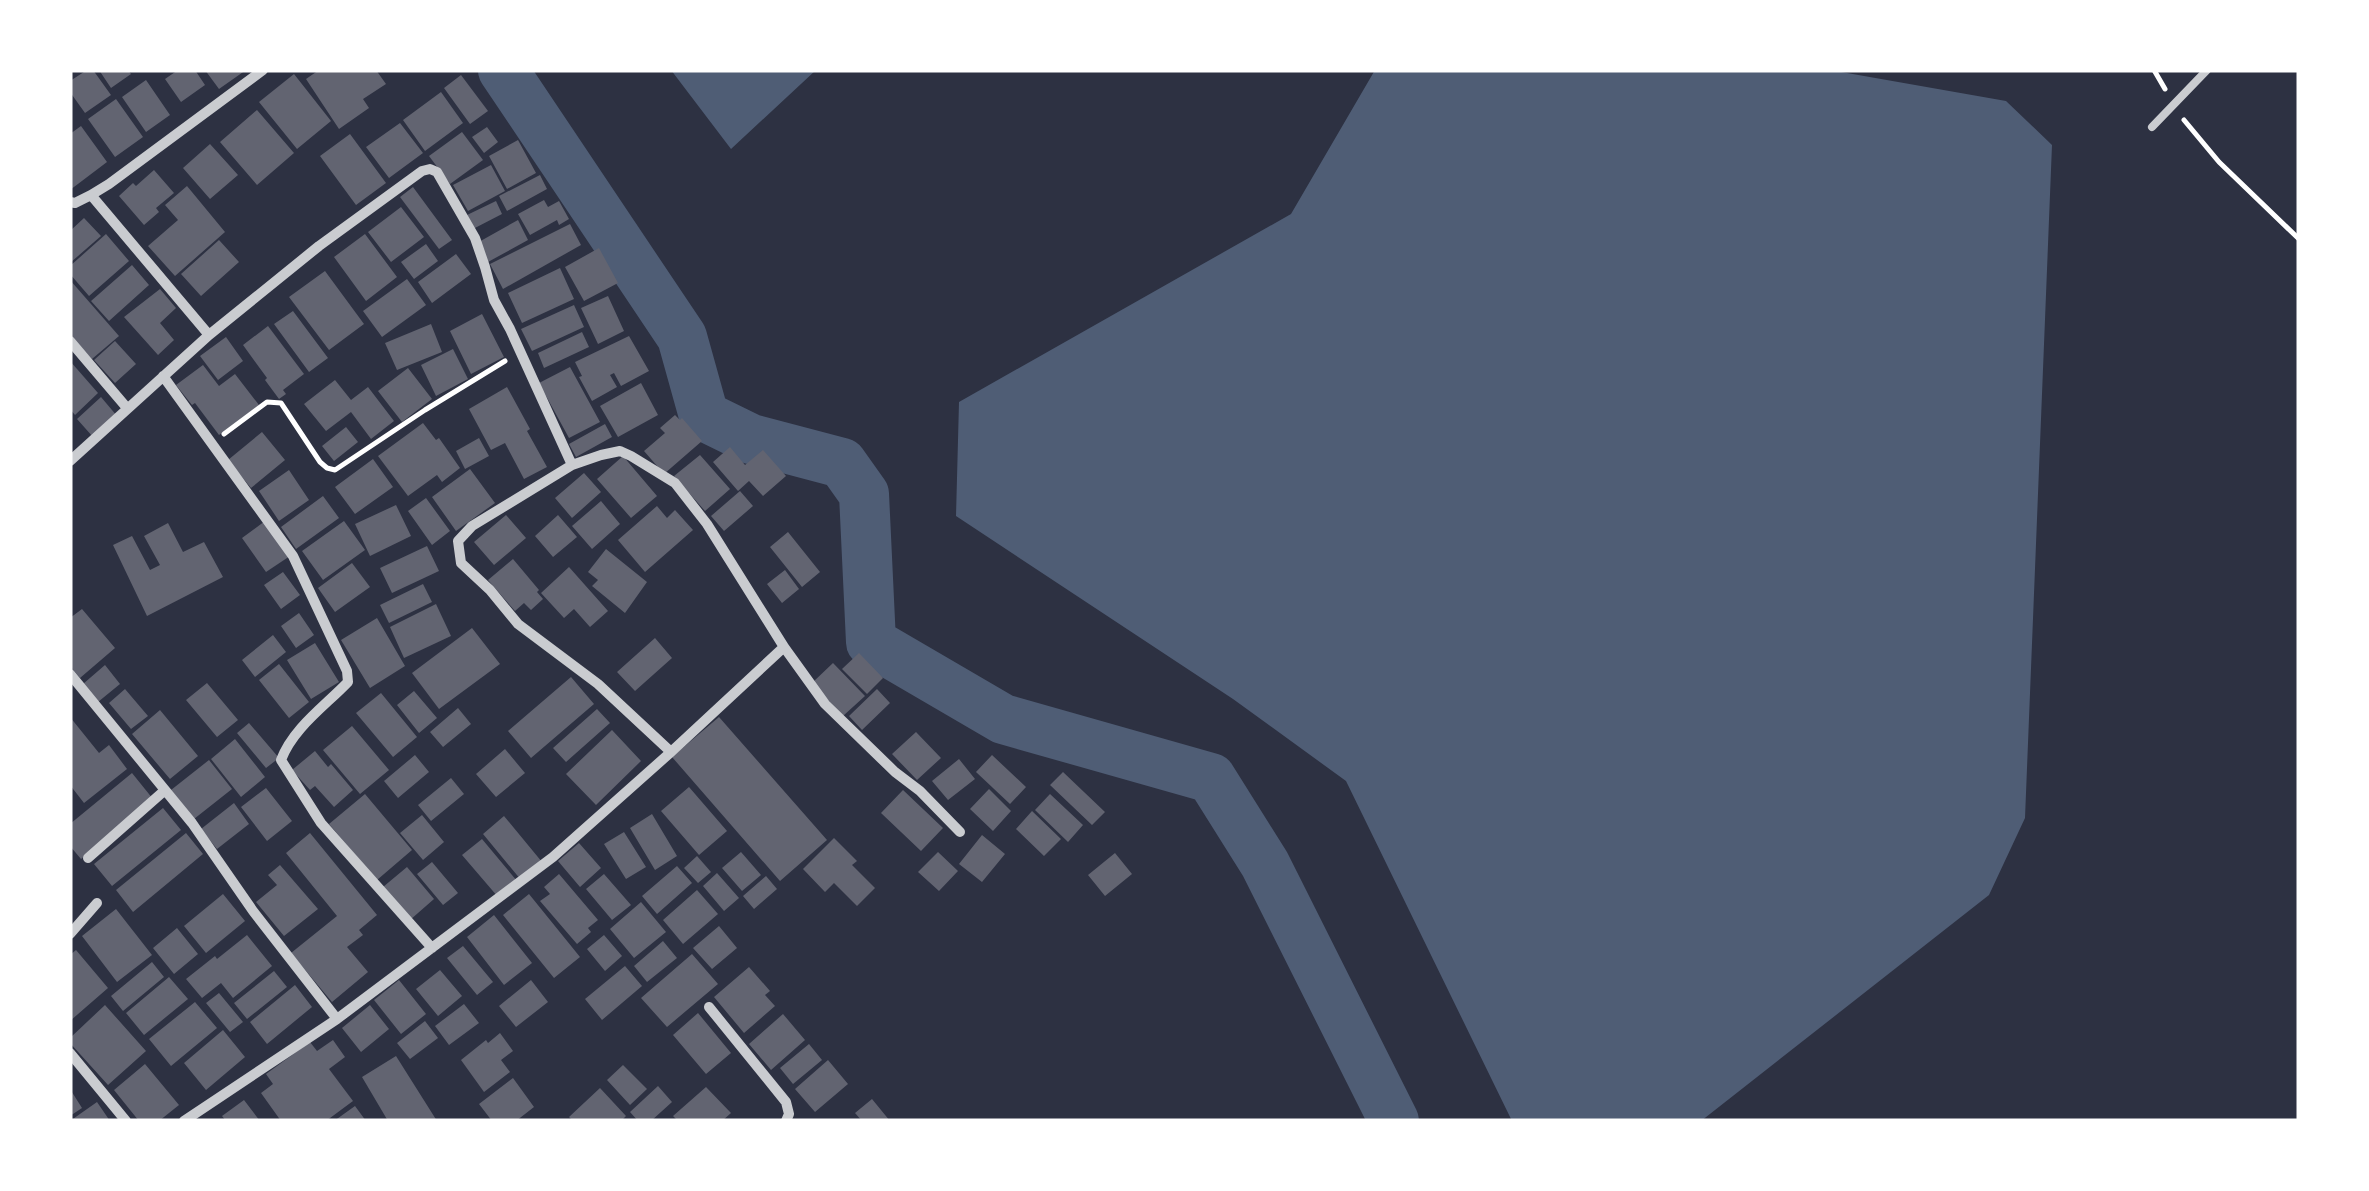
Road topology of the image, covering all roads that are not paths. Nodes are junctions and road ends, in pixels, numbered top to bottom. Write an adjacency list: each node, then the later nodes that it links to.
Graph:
1 (263, 70): 4 (street)
2 (2207, 70): 3 (lane)
3 (2152, 127)
4 (91, 195): 5 (street); 6 (street)
5 (72, 204)
6 (208, 334): 8 (street); 11 (street)
7 (70, 341): 9 (street)
8 (163, 376): 9 (street); 20 (street)
9 (127, 408): 10 (street)
10 (70, 461)
11 (572, 465): 12 (street); 14 (street)
12 (784, 647): 14 (street); 16 (street)
13 (70, 674): 15 (street)
14 (671, 752): 20 (street)
15 (164, 791): 17 (street); 22 (street)
16 (960, 832)
17 (88, 858)
18 (97, 903): 19 (street)
19 (70, 934)
20 (432, 948): 22 (street)
21 (709, 1006): 26 (street)
22 (337, 1019): 25 (street)
23 (70, 1053): 24 (street)
24 (126, 1121)
25 (184, 1121)
26 (786, 1121)

